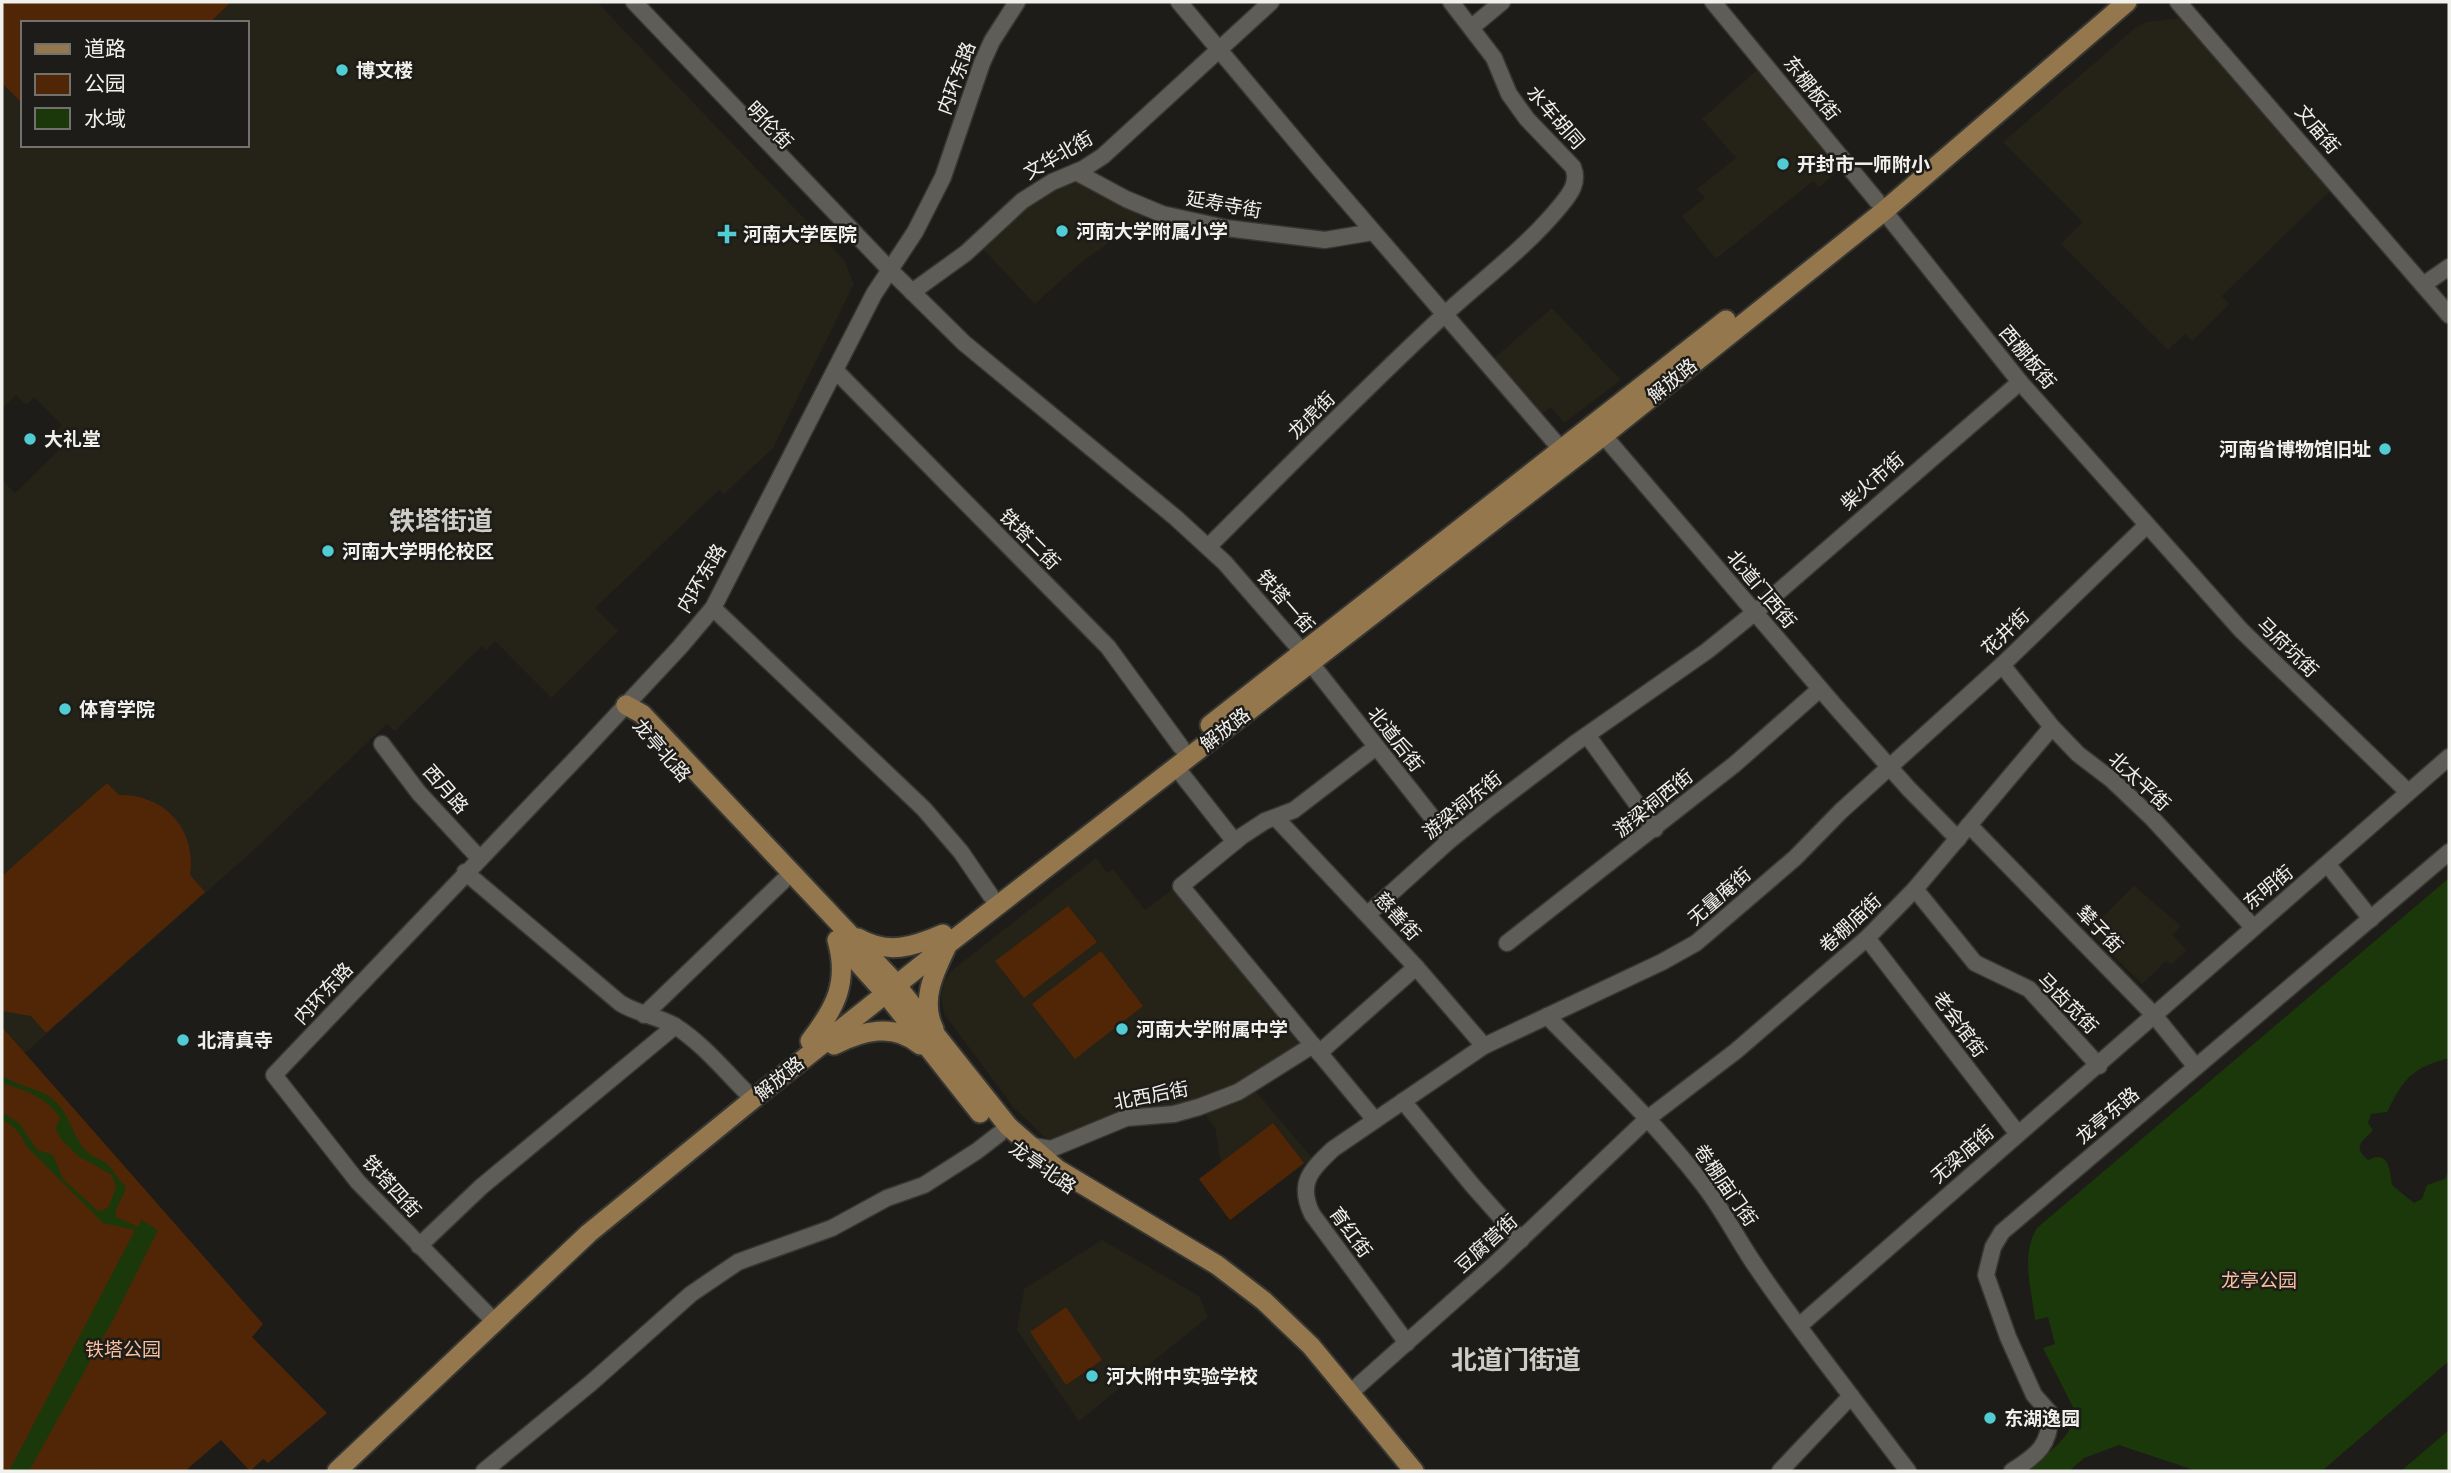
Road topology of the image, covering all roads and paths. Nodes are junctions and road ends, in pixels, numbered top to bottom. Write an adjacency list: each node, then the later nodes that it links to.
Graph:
1 (622, 2): 18 (street, 明伦街)
2 (634, 2): 18 (street, 明伦街)
3 (1017, 2): 18 (street, 内环东路)
4 (1179, 2): 13 (street)
5 (1271, 2): 13 (street, 文华北街)
6 (1451, 2): 12 (street)
7 (1502, 2): 12 (street)
8 (1713, 2): 15 (street, 东棚板街)
9 (2109, 2): 15 (main road, 解放路)
10 (2127, 2): 15 (main road, 解放路)
11 (2178, 2): 19 (street, 文庙街)
12 (1472, 27): 21 (street, 水车胡同)
13 (1219, 48): 14 (street, 文华北街); 16 (street)
14 (1076, 172): 16 (street, 延寿寺街); 20 (street, 文华北街)
15 (1880, 206): 24 (street, 西棚板街); 25 (main road, 解放路); 26 (main road, 解放路)
16 (1374, 232): 21 (street)
17 (2449, 267): 19 (street)
18 (889, 274): 20 (street, 铁塔一街); 23 (street, 内环东路); 31 (street, 铁塔一街)
19 (2423, 285): 22 (street, 文庙街)
20 (912, 292): 28 (street, 铁塔一街)
21 (1444, 315): 26 (street); 28 (street, 龙虎街)
22 (2449, 315)
23 (836, 371): 29 (street, 内环东路); 38 (street, 铁塔二街)
24 (2020, 382): 27 (street, 西棚板街); 30 (street, 柴火市街)
25 (1604, 436): 30 (street, 北道门西街); 31 (main road, 解放路)
26 (1560, 448): 31 (main road, 解放路)
27 (2147, 525): 32 (street, 花井街); 43 (street, 马府坑街)
28 (1208, 547): 31 (street, 铁塔一街)
29 (713, 608): 34 (street, 内环东路); 56 (street)
30 (1754, 613): 33 (street, 北道门西街); 36 (street, 游梁祠东街)
31 (1303, 657): 38 (main road, 解放路); 39 (street, 北道后街); 41 (main road, 解放路)
32 (2001, 665): 35 (street, 北太平街); 42 (street, 花井街)
33 (1820, 689): 42 (street, 北道门西街); 46 (street, 游梁祠西街)
34 (626, 705): 51 (street, 内环东路); 54 (main road, 龙亭北路); 60 (main road, 龙亭北路)
35 (2052, 727): 45 (street, 卷棚庙街); 59 (street, 北太平街)
36 (1587, 734): 46 (street); 48 (street, 游梁祠东街)
37 (383, 744): 51 (street, 西月路)
38 (1181, 747): 56 (main road, 解放路)
39 (1376, 747): 44 (street); 48 (street, 北道后街)
40 (2449, 757): 43 (street, 东明街)
41 (1176, 767): 49 (street); 62 (main road, 解放路)
42 (1890, 768): 47 (street, 北道门西街); 68 (street, 无量庵街)
43 (2407, 792): 52 (street, 东明街)
44 (1276, 818): 49 (street); 57 (street, 慈善街)
45 (1969, 825): 47 (street, 卷棚庙街); 67 (street, 辇子街)
46 (1655, 829): 63 (street, 游梁祠西街)
47 (1958, 839): 55 (street, 卷棚庙街)
48 (1450, 841): 57 (street, 游梁祠东街)
49 (1235, 842): 72 (street)
50 (2449, 852): 58 (street, 龙亭东路)
51 (480, 859): 53 (street, 内环东路)
52 (2328, 865): 58 (street); 59 (street, 东明街)
53 (465, 872): 66 (street); 76 (street, 内环东路)
54 (783, 881): 60 (main road, 龙亭北路); 66 (street)
55 (1916, 889): 61 (street, 卷棚庙街); 74 (street, 马齿苋街)
56 (991, 896): 62 (main road, 解放路)
57 (1368, 914): 64 (street, 慈善街)
58 (2371, 919): 75 (street, 龙亭东路)
59 (2253, 927): 67 (street, 东明街)
60 (841, 935): 62 (main road); 65 (main road, 龙亭北路); 70 (main road)
61 (1867, 938): 79 (street, 卷棚庙街); 82 (street, 老会馆街)
62 (945, 939): 65 (main road, 解放路); 73 (main road)
63 (1507, 943)
64 (1416, 967): 71 (street, 慈善街); 72 (street)
65 (888, 985): 70 (main road, 解放路); 73 (main road, 龙亭北路)
66 (644, 1015): 69 (street)
67 (2154, 1015): 74 (street, 无梁庙街); 75 (street, 辇子街)
68 (1547, 1016): 71 (street, 育红街); 79 (street, 卷棚庙门街)
69 (675, 1026): 77 (street); 85 (street)
70 (813, 1045): 73 (main road); 77 (main road, 解放路); 94 (main road, 解放路)
71 (1483, 1046): 78 (street, 育红街)
72 (1316, 1049): 80 (street); 83 (street, 北西后街)
73 (938, 1052): 81 (main road, 龙亭北路); 83 (main road, 龙亭北路)
74 (2099, 1066): 82 (street, 无梁庙街)
75 (2196, 1067): 91 (street, 龙亭东路)
76 (274, 1075): 85 (street, 铁塔四街)
77 (747, 1093): 86 (main road, 解放路)
78 (1403, 1101): 80 (street, 育红街); 84 (street)
79 (1647, 1119): 84 (street, 豆腐营街); 87 (street, 卷棚庙门街)
80 (1375, 1120): 88 (street, 育红街)
81 (999, 1134): 95 (street); 96 (main road, 龙亭北路)
82 (2018, 1134): 87 (street, 无梁庙街)
83 (1028, 1145): 89 (main road, 龙亭北路)
84 (1521, 1240): 88 (street, 豆腐营街)
85 (419, 1246): 86 (street, 铁塔四街)
86 (489, 1316): 93 (main road, 解放路)
87 (1799, 1326): 90 (street, 卷棚庙门街)
88 (1407, 1343): 89 (street, 豆腐营街)
89 (1350, 1393): 97 (main road, 龙亭北路)
90 (1851, 1396): 98 (street); 99 (street, 卷棚庙门街)
91 (2050, 1413): 92 (street, 龙亭东路); 100 (street)
92 (2065, 1431)
93 (324, 1471)
94 (337, 1471)
95 (484, 1471)
96 (1400, 1471)
97 (1414, 1471)
98 (1780, 1471)
99 (1908, 1471)
100 (2012, 1471)

